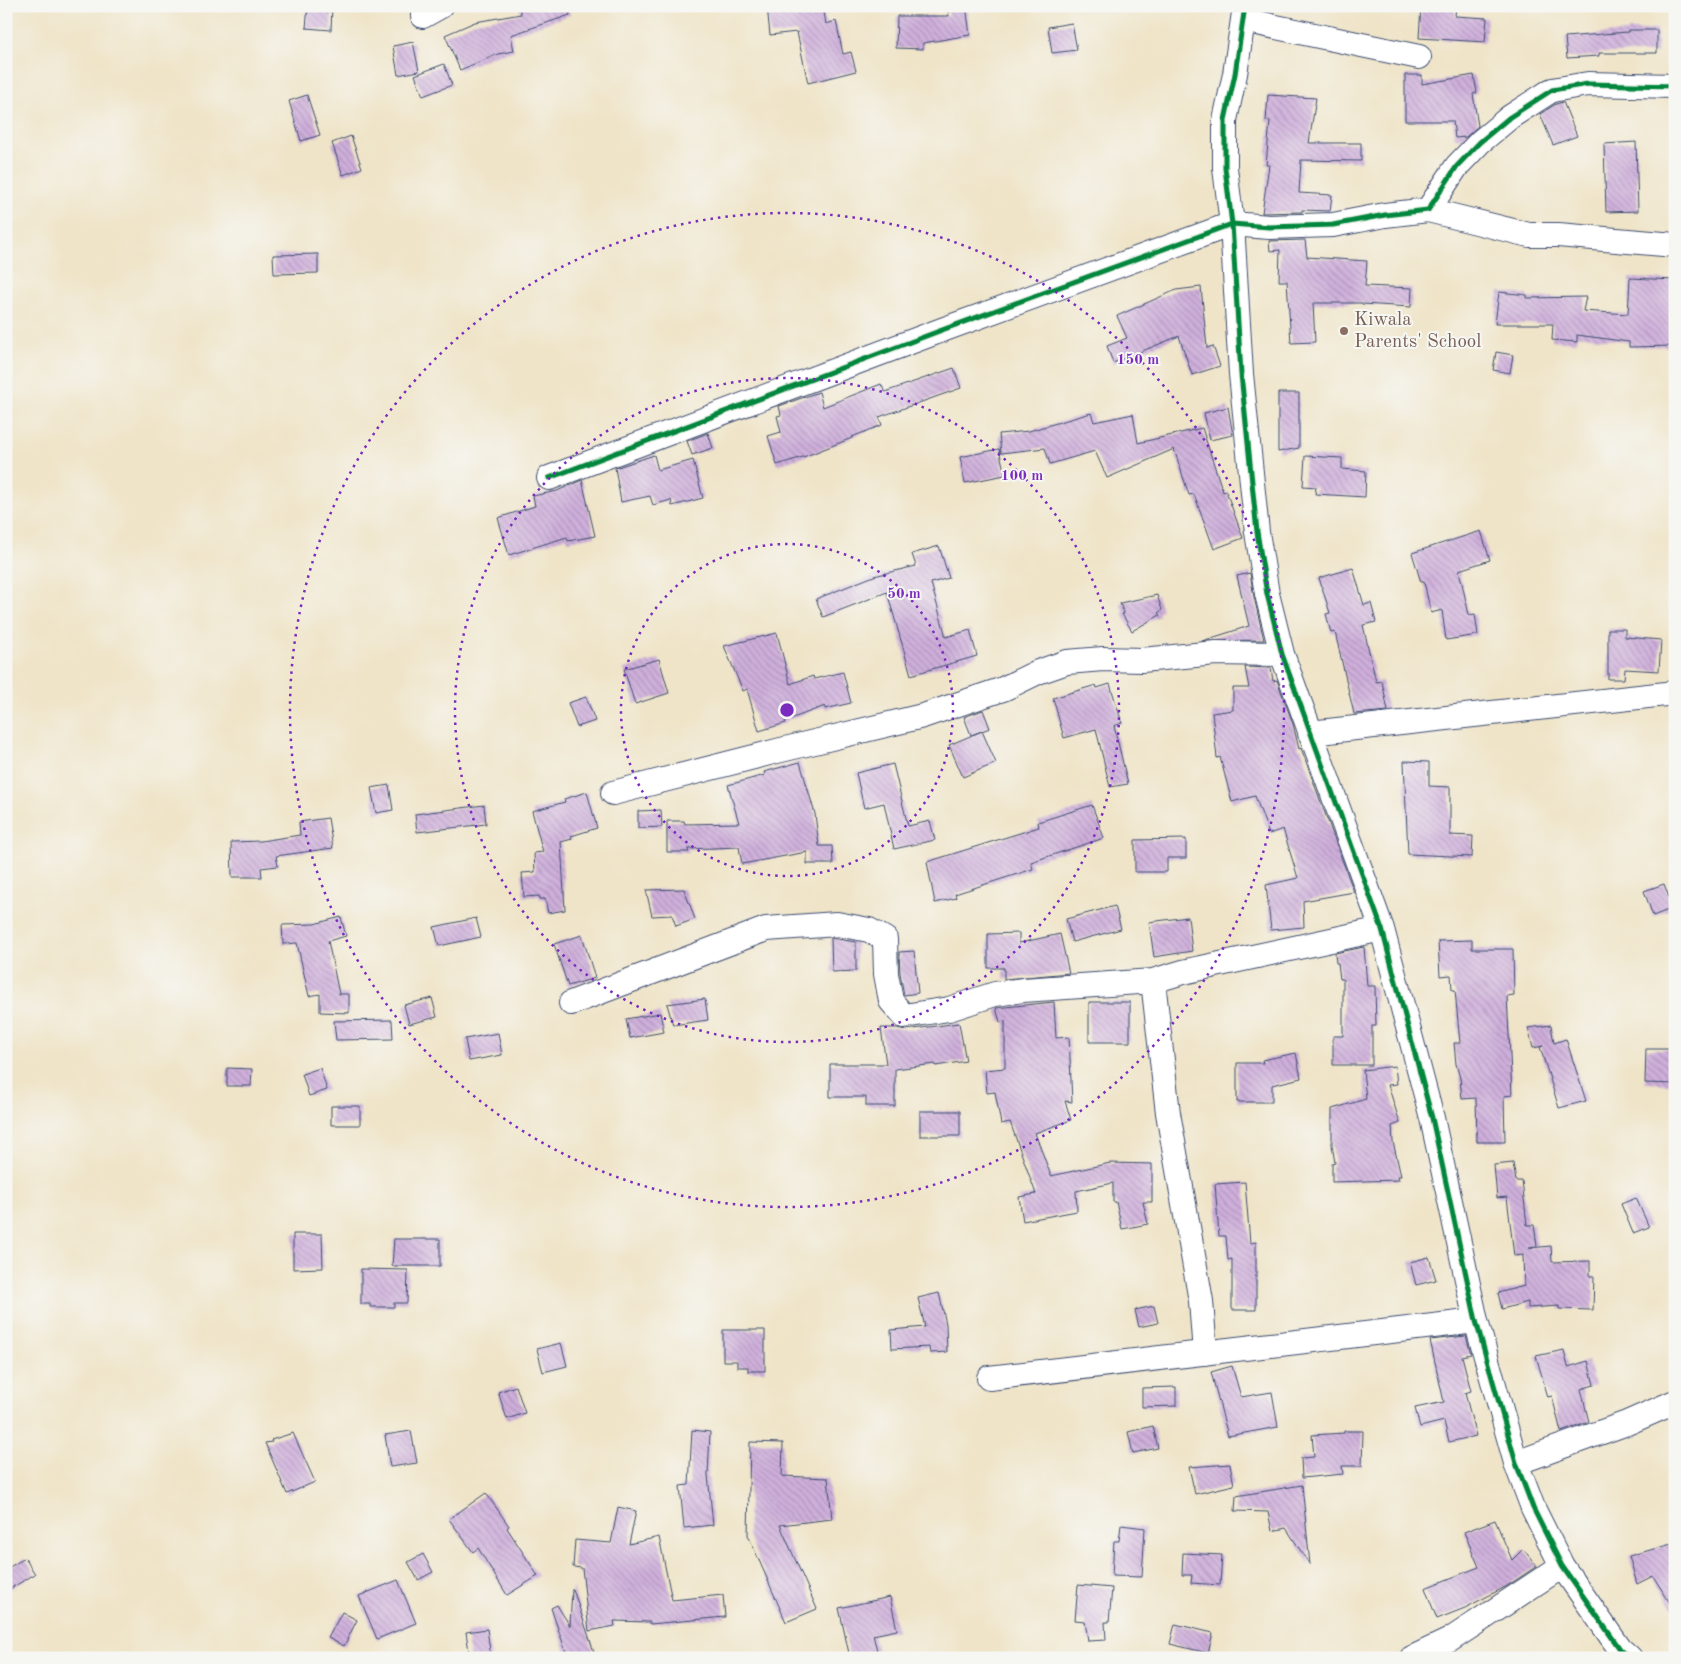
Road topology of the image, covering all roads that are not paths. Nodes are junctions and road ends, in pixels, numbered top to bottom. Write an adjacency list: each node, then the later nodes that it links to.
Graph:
1 (1244, 13): 2 (street); 5 (street)
2 (1419, 57)
3 (1675, 86): 4 (street)
4 (1428, 210): 5 (street); 6 (street)
5 (1232, 224): 7 (street); 8 (street)
6 (1675, 246)
7 (549, 478)
8 (1282, 654): 10 (street); 11 (street)
9 (1675, 693): 10 (street)
10 (1310, 733): 12 (street)
11 (613, 793)
12 (1382, 929): 13 (street); 15 (street)
13 (1153, 981): 14 (street); 16 (street)
14 (571, 1003)
15 (1476, 1321): 16 (street); 19 (street)
16 (1205, 1353): 17 (street)
17 (989, 1378)
18 (1675, 1402): 19 (street)
19 (1516, 1463): 20 (street)
20 (1562, 1566): 21 (street); 22 (street)
21 (1412, 1658)
22 (1630, 1658)

